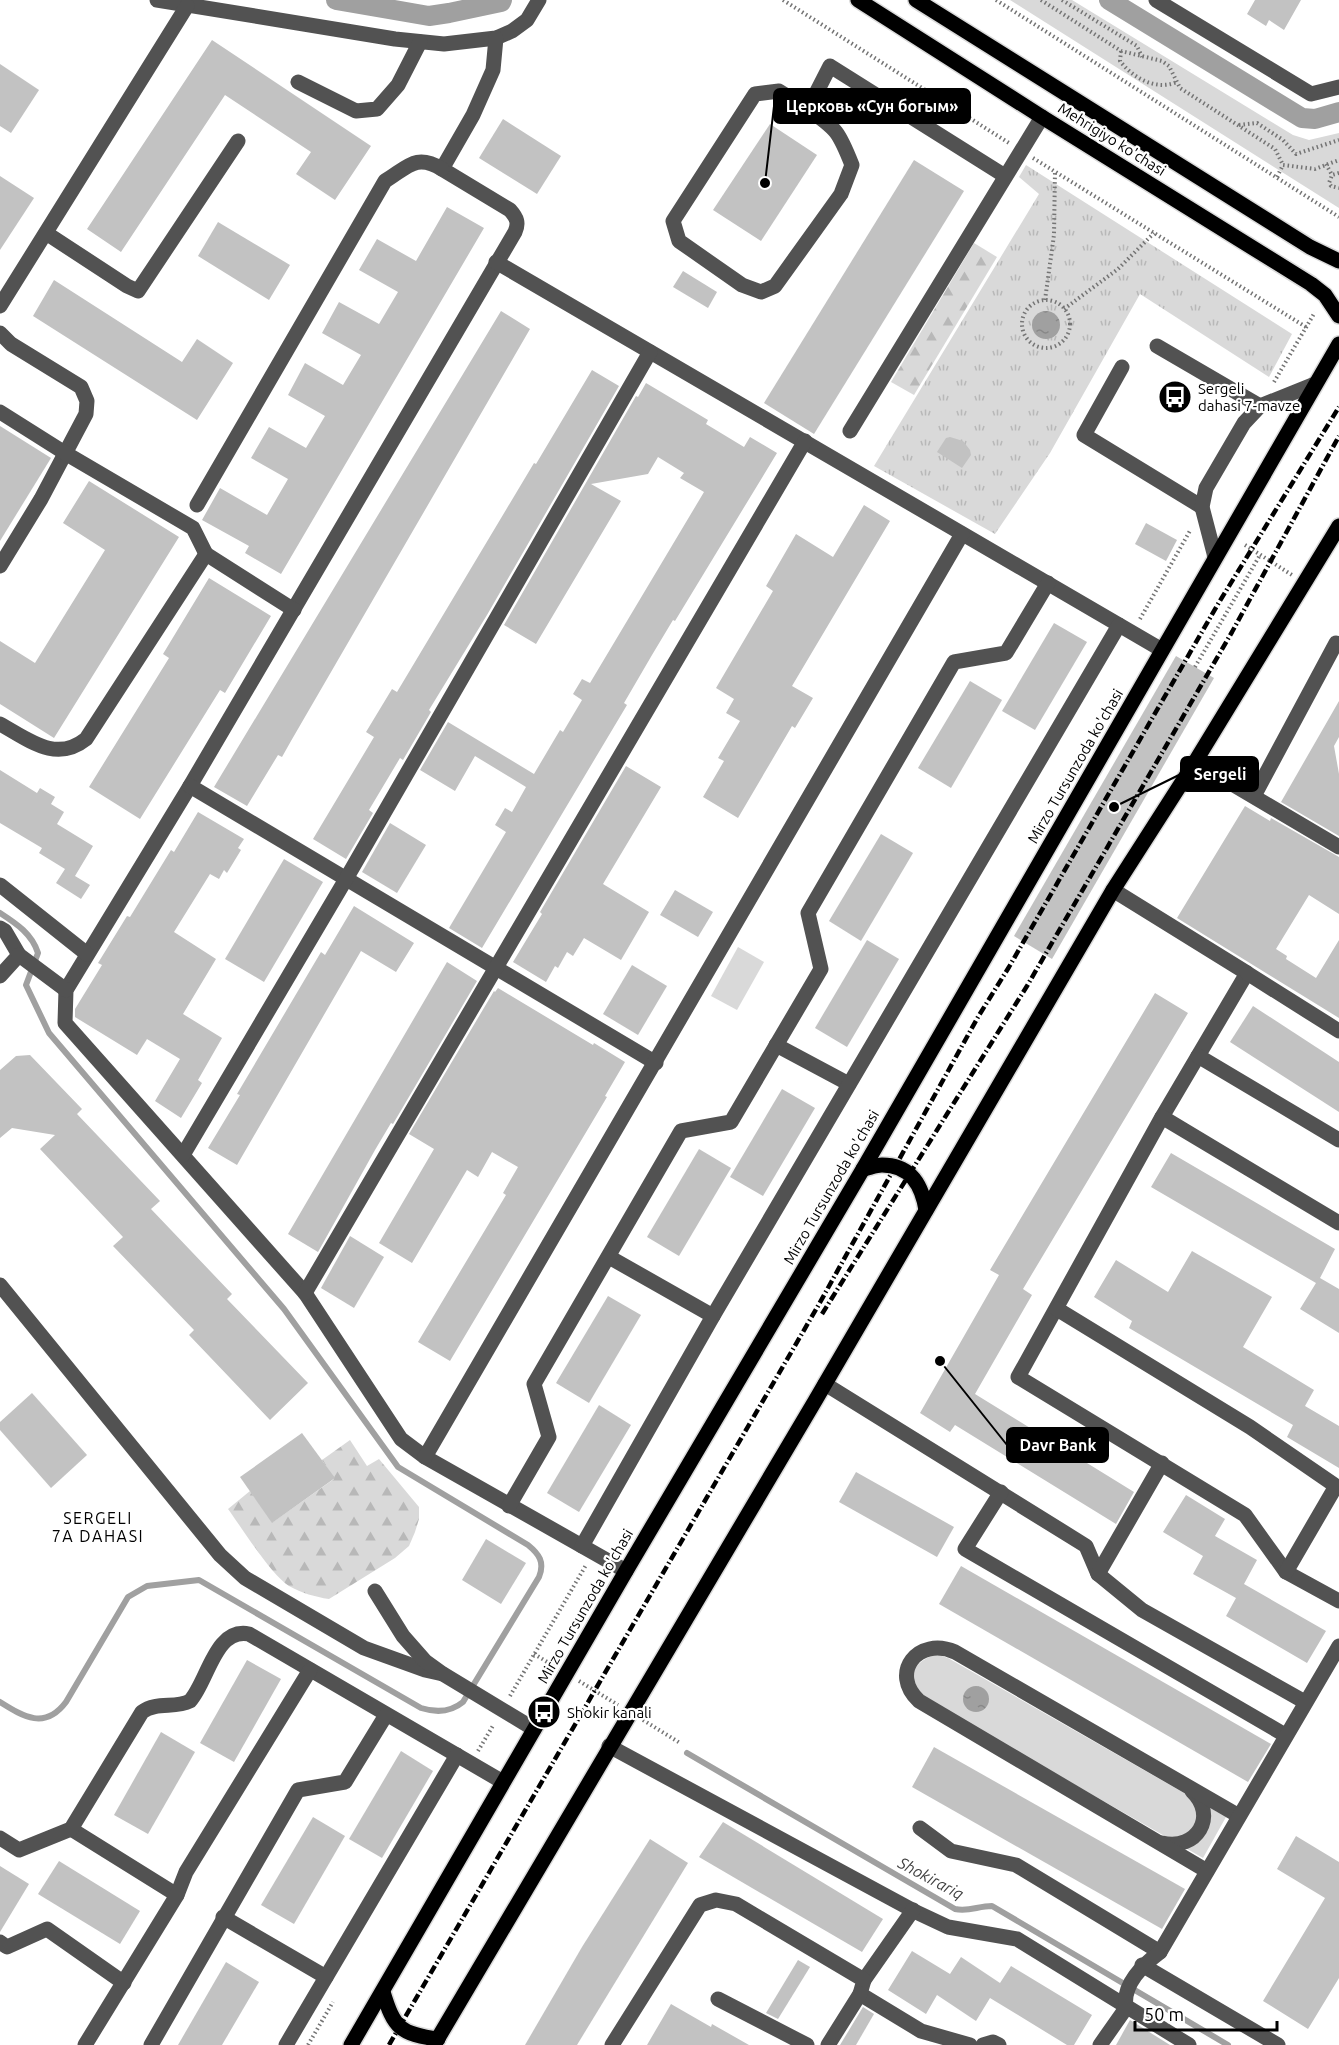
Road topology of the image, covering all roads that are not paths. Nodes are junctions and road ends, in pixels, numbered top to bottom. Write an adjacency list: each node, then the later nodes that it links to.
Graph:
1 (158, 0): 6 (street)
2 (539, 0): 7 (street)
3 (858, 0): 12 (main road, Mehrigiyo ko'chasi)
4 (916, 0): 17 (main road, Mehrigiyo ko'chasi)
5 (1156, 0): 10 (street)
6 (187, 6): 8 (street); 16 (street)
7 (496, 38): 8 (street); 14 (street)
8 (420, 42): 9 (street)
9 (297, 82)
10 (1339, 87)
11 (808, 109): 11 (street); 15 (street)
12 (1041, 117): 15 (street); 20 (main road, Mehrigiyo ko'chasi)
13 (238, 141): 16 (street)
14 (442, 169): 18 (street); 33 (street)
15 (1005, 176): 30 (street)
16 (46, 233): 19 (street)
17 (1339, 261)
18 (496, 262): 24 (street); 41 (street)
19 (0, 306)
20 (1339, 316)
21 (0, 333): 32 (street)
22 (1339, 344): 25 (main road, Mirzo Tursunzoda ko'chasi)
23 (1157, 346): 28 (street)
24 (650, 352): 31 (street); 50 (street)
25 (1335, 360): 27 (main road, Mirzo Tursunzoda ko'chasi)
26 (1122, 367): 34 (street)
27 (1315, 384): 28 (street); 38 (main road, Mirzo Tursunzoda ko'chasi)
28 (1260, 406): 34 (street)
29 (0, 412): 32 (street)
30 (850, 431)
31 (805, 441): 36 (street); 56 (street)
32 (65, 453): 37 (street); 39 (street)
33 (197, 505)
34 (1202, 507): 38 (street)
35 (1339, 526): 46 (main road)
36 (963, 534): 40 (street); 63 (street)
37 (206, 554): 41 (street); 45 (street)
38 (1215, 557): 44 (main road, Mirzo Tursunzoda ko'chasi)
39 (0, 566)
40 (1048, 584): 42 (street); 61 (street)
41 (294, 610): 47 (street)
42 (1119, 625): 44 (street); 64 (street)
43 (1336, 643): 48 (street)
44 (1162, 650): 68 (main road, Mirzo Tursunzoda ko'chasi)
45 (0, 724)
46 (1196, 762): 48 (street); 52 (main road)
47 (190, 786): 50 (street); 54 (street)
48 (1254, 796): 49 (street)
49 (1339, 847)
50 (346, 879): 56 (street); 67 (street)
51 (0, 885): 54 (street)
52 (1113, 890): 57 (street); 69 (main road)
53 (0, 928): 55 (street)
54 (87, 954): 59 (street)
55 (21, 957): 58 (street); 59 (street)
56 (495, 967): 63 (street); 73 (street)
57 (1247, 974): 60 (street); 62 (street)
58 (0, 976)
59 (66, 990): 67 (street)
60 (1339, 1031)
61 (776, 1045): 64 (street); 71 (street)
62 (1197, 1056): 65 (street); 66 (street)
63 (656, 1063): 77 (street)
64 (849, 1084): 75 (street)
65 (1162, 1117): 70 (street); 74 (street)
66 (1339, 1140)
67 (183, 1155): 73 (street)
68 (863, 1169): 69 (main road); 82 (main road, Mirzo Tursunzoda ko'chasi)
69 (926, 1210): 76 (main road)
70 (1339, 1223)
71 (609, 1257): 75 (street); 80 (street)
72 (0, 1285): 89 (street)
73 (305, 1293): 77 (street)
74 (1057, 1309): 78 (street); 83 (street)
75 (713, 1316): 81 (street)
76 (825, 1384): 79 (street); 94 (main road)
77 (425, 1457): 80 (street)
78 (1162, 1463): 83 (street); 84 (street)
79 (1001, 1492): 84 (street); 93 (street)
80 (509, 1506): 81 (street)
81 (582, 1546): 82 (street)
82 (626, 1570): 92 (main road, Mirzo Tursunzoda ko'chasi)
83 (1286, 1572): 86 (street)
84 (1098, 1574): 90 (street)
85 (375, 1591): 89 (street)
86 (1339, 1601)
87 (1339, 1646): 90 (street)
88 (310, 1670): 91 (street); 100 (street); 104 (street)
89 (442, 1674): 92 (street)
90 (1305, 1702): 93 (street)
91 (386, 1715): 95 (street); 106 (street)
92 (534, 1729): 96 (main road, Mirzo Tursunzoda ko'chasi)
93 (1285, 1735): 98 (street)
94 (609, 1746): 105 (street); 116 (main road)
95 (457, 1755): 96 (street); 110 (street)
96 (504, 1782): 113 (main road, Mirzo Tursunzoda ko'chasi)
97 (1185, 1785): 98 (street); 102 (street); 102 (street)
98 (1239, 1816): 103 (street)
99 (920, 1828): 108 (street)
100 (71, 1829): 101 (street); 104 (street)
101 (0, 1838)
102 (1153, 1839): 103 (street)
103 (1207, 1871): 108 (street)
104 (177, 1895): 111 (street)
105 (913, 1910): 112 (street); 115 (street)
106 (223, 1917): 110 (street); 118 (street)
107 (0, 1942): 111 (street)
108 (1160, 1952): 109 (street)
109 (1142, 1965): 115 (street); 129 (street)
110 (326, 1977): 119 (street)
111 (124, 1983): 117 (street)
112 (862, 1987): 121 (street); 123 (street); 124 (street)
113 (383, 1992): 116 (main road); 120 (main road, Mirzo Tursunzoda ko'chasi)
114 (718, 1999): 122 (street)
115 (1125, 2002): 127 (street); 128 (street)
116 (436, 2042)
117 (85, 2045)
118 (151, 2045)
119 (286, 2045)
120 (351, 2045)
121 (612, 2045)
122 (807, 2045)
123 (828, 2045)
124 (970, 2045)
125 (984, 2045): 126 (street)
126 (999, 2045)
127 (1100, 2045)
128 (1189, 2045)
129 (1278, 2045)

